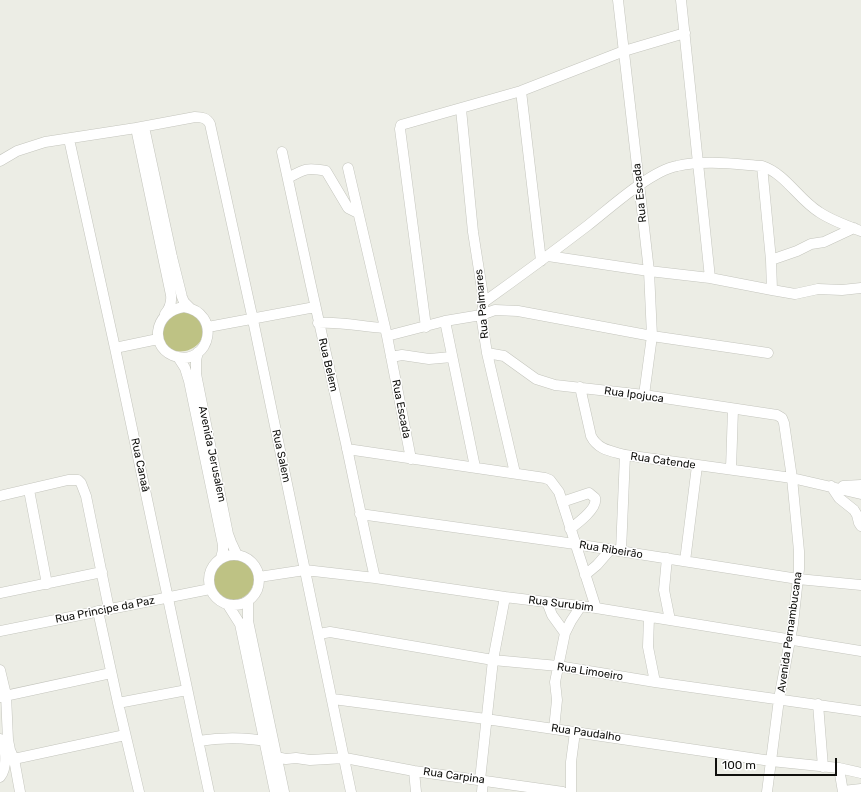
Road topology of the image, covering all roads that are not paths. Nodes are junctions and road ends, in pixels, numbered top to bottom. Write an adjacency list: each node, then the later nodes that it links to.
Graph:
1 (618, 0): 4 (street, Rua Escada)
2 (681, 0): 3 (street)
3 (685, 33): 4 (street); 11 (street)
4 (624, 51): 5 (street); 15 (street, Rua Escada)
5 (521, 91): 6 (street); 18 (street)
6 (461, 109): 24 (street, Rua Palmares); 32 (street)
7 (140, 128): 8 (street); 26 (street); 27 (street); 29 (street, Rua Salem)
8 (69, 139): 10 (street); 37 (street, Rua Canaã)
9 (282, 152): 14 (street, Rua Belem)
10 (0, 161)
11 (698, 164): 12 (street); 15 (street); 21 (street)
12 (762, 166): 17 (street); 19 (street)
13 (348, 168): 16 (street, Rua Escada)
14 (288, 178): 16 (street); 25 (street, Rua Belem)
15 (639, 186): 18 (street); 20 (street, Rua Escada)
16 (358, 213): 34 (street, Rua Escada)
17 (858, 230): 19 (street)
18 (545, 258): 20 (street); 24 (street)
19 (771, 260): 23 (street)
20 (649, 271): 21 (street); 35 (street, Rua Escada)
21 (710, 278): 23 (street)
22 (861, 288): 23 (street)
23 (772, 290)
24 (484, 302): 28 (street, Rua Palmares)
25 (315, 307): 29 (street); 31 (street, Rua Belem)
26 (190, 308): 27 (street); 33 (street)
27 (165, 314): 36 (street)
28 (482, 315): 30 (street); 35 (street); 39 (street, Rua Palmares)
29 (253, 320): 33 (street); 73 (street, Rua Salem)
30 (445, 321): 32 (street); 43 (street)
31 (318, 323): 34 (street); 49 (street, Rua Belem)
32 (426, 327): 34 (street)
33 (208, 328): 38 (street, Avenida Jerusalem)
34 (385, 332): 42 (street, Rua Escada)
35 (652, 336): 40 (street); 45 (street, Rua Escada)
36 (158, 339): 37 (street); 41 (street, Avenida Jerusalem)
37 (115, 348): 83 (street, Rua Canaã)
38 (198, 352): 41 (street); 47 (street, Avenida Jerusalem)
39 (487, 353): 44 (street, Rua Ipojuca); 55 (street, Rua Palmares)
40 (768, 353)
41 (178, 357): 47 (street, Avenida Jerusalem)
42 (391, 357): 43 (street); 51 (street, Rua Escada)
43 (452, 358): 53 (street)
44 (580, 388): 45 (street, Rua Ipojuca); 50 (street, Rua Catende)
45 (644, 395): 46 (street, Rua Ipojuca)
46 (733, 409): 48 (street, Rua Ipojuca); 54 (street)
47 (201, 417): 62 (street, Avenida Jerusalem)
48 (784, 423): 56 (street, Avenida Pernambucana)
49 (347, 449): 51 (street); 64 (street, Rua Belem)
50 (625, 455): 52 (street, Rua Catende); 68 (street)
51 (411, 459): 53 (street)
52 (697, 466): 54 (street, Rua Catende); 72 (street)
53 (475, 467): 55 (street)
54 (731, 469): 56 (street, Rua Catende)
55 (515, 474): 63 (street)
56 (792, 478): 58 (street, Rua Catende); 78 (street, Avenida Pernambucana)
57 (861, 485): 58 (street)
58 (831, 486): 60 (street); 65 (street)
59 (29, 490): 61 (street); 74 (street); 79 (street)
60 (861, 494)
61 (0, 496)
62 (217, 496): 69 (street, Avenida Jerusalem); 70 (street, Avenida Jerusalem)
63 (562, 502): 66 (street); 66 (street)
64 (360, 514): 67 (street, Rua Ribeirão); 77 (street, Rua Belem)
65 (861, 526)
66 (570, 529): 67 (street)
67 (575, 544): 68 (street, Rua Ribeirão); 75 (street)
68 (616, 550): 71 (street, Rua Ribeirão); 75 (street)
69 (237, 555): 70 (street); 76 (street)
70 (221, 558): 81 (street)
71 (667, 558): 72 (street, Rua Ribeirão); 93 (street)
72 (686, 561): 78 (street, Rua Ribeirão)
73 (305, 570): 76 (street, Rua Surubim); 77 (street, Rua Surubim); 96 (street, Rua Salem)
74 (102, 572): 79 (street); 90 (street)
75 (585, 575): 89 (street)
76 (259, 577): 85 (street)
77 (375, 578): 84 (street, Rua Surubim)
78 (798, 578): 80 (street, Rua Ribeirão); 97 (street, Avenida Pernambucana)
79 (47, 584): 82 (street)
80 (861, 585)
81 (210, 589): 83 (street, Rua Principe da Paz); 87 (street)
82 (0, 593)
83 (168, 598): 90 (street, Rua Principe da Paz); 105 (street, Rua Canaã)
84 (506, 598): 86 (street, Rua Surubim); 99 (street)
85 (248, 601): 87 (street); 100 (street)
86 (547, 602): 88 (street, Rua Surubim); 95 (street)
87 (228, 605): 100 (street)
88 (581, 606): 89 (street, Rua Surubim); 95 (street)
89 (596, 608): 92 (street, Rua Surubim)
90 (109, 609): 91 (street, Rua Principe da Paz)
91 (98, 611): 94 (street, Rua Principe da Paz); 103 (street)
92 (649, 617): 93 (street, Rua Surubim); 104 (street)
93 (670, 620): 97 (street, Rua Surubim)
94 (0, 631)
95 (565, 633): 101 (street)
96 (318, 634): 99 (street, Rua Limoeiro); 107 (street, Rua Salem)
97 (790, 639): 98 (street, Rua Surubim); 108 (street, Avenida Pernambucana)
98 (861, 651)
99 (493, 660): 101 (street, Rua Limoeiro); 112 (street)
100 (252, 663): 118 (street)
101 (558, 666): 104 (street, Rua Limoeiro); 113 (street)
102 (0, 670): 106 (street)
103 (111, 673): 106 (street); 109 (street)
104 (655, 682): 108 (street, Rua Limoeiro)
105 (187, 690): 109 (street); 117 (street, Rua Canaã)
106 (3, 696): 121 (street)
107 (333, 699): 112 (street, Rua Paudalho); 120 (street, Rua Salem)
108 (780, 699): 110 (street, Rua Limoeiro); 122 (street, Avenida Pernambucana)
109 (118, 703): 115 (street)
110 (818, 704): 111 (street, Rua Limoeiro); 123 (street)
111 (861, 711)
112 (486, 719): 113 (street, Rua Paudalho); 128 (street)
113 (554, 729): 114 (street, Rua Paudalho)
114 (575, 732): 122 (street, Rua Paudalho); 140 (street)
115 (125, 735): 121 (street); 132 (street)
116 (0, 740): 127 (street)
117 (198, 741): 118 (street); 133 (street, Rua Canaã)
118 (269, 742): 119 (street); 134 (street)
119 (276, 756): 120 (street, Rua Carpina); 135 (street)
120 (345, 758): 125 (street, Rua Carpina); 136 (street, Rua Salem)
121 (14, 759): 131 (street)
122 (771, 761): 123 (street, Rua Paudalho); 141 (street, Avenida Pernambucana)
123 (823, 767): 124 (street, Rua Paudalho)
124 (839, 768): 126 (street, Rua Paudalho); 130 (street)
125 (414, 771): 128 (street, Rua Carpina); 137 (street)
126 (861, 773)
127 (0, 777)
128 (481, 780): 138 (street); 139 (street, Rua Carpina)
129 (861, 789): 130 (street)
130 (843, 791)
131 (20, 792)
132 (139, 792)
133 (209, 792)
134 (275, 792)
135 (284, 792)
136 (351, 792)
137 (416, 792)
138 (482, 792)
139 (563, 792)
140 (571, 792)
141 (767, 792)

